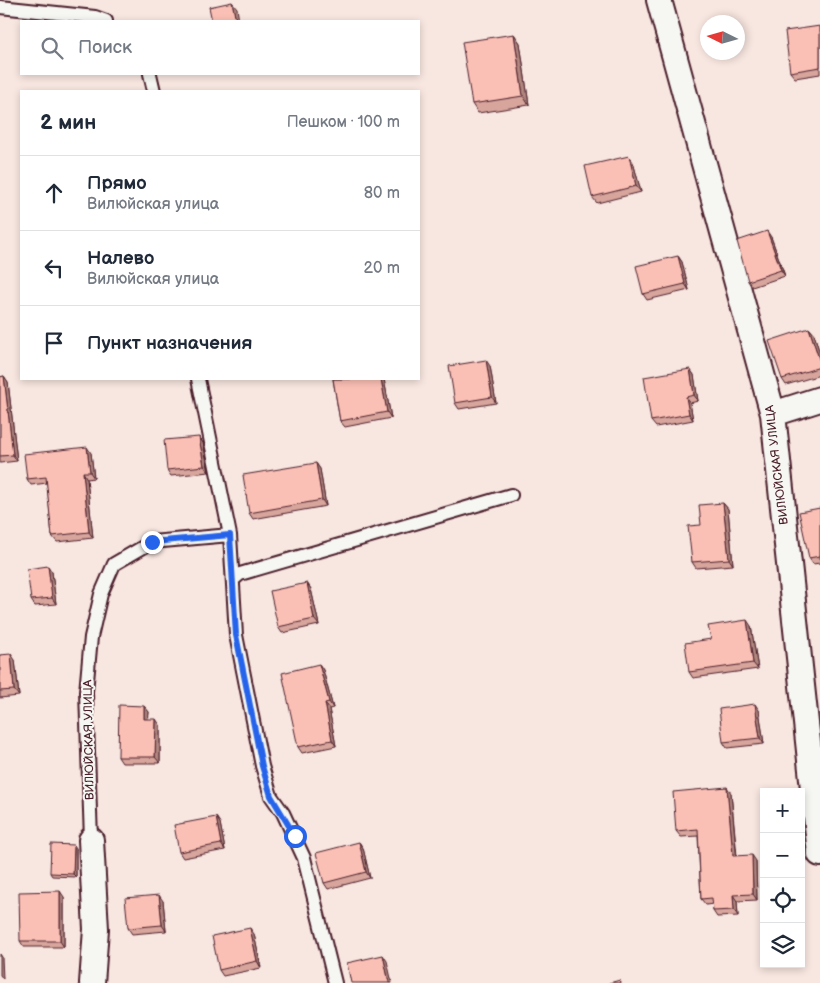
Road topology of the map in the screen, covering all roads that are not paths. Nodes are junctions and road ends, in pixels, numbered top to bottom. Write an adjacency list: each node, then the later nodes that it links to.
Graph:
1 (659, 0): 8 (street, ВИЛЮЙСКАЯ УЛИЦА)
2 (0, 7): 3 (lane)
3 (103, 20)
4 (150, 75): 5 (lane)
5 (154, 90)
6 (198, 380): 10 (lane)
7 (820, 399): 8 (street)
8 (773, 414): 13 (street, ВИЛЮЙСКАЯ УЛИЦА)
9 (511, 495): 11 (lane)
10 (230, 535): 11 (lane); 12 (lane, ВИЛЮЙСКАЯ УЛИЦА)
11 (233, 580): 15 (lane)
12 (91, 840): 14 (street, ВИЛЮЙСКАЯ УЛИЦА)
13 (820, 854)
14 (92, 983)
15 (335, 983)

